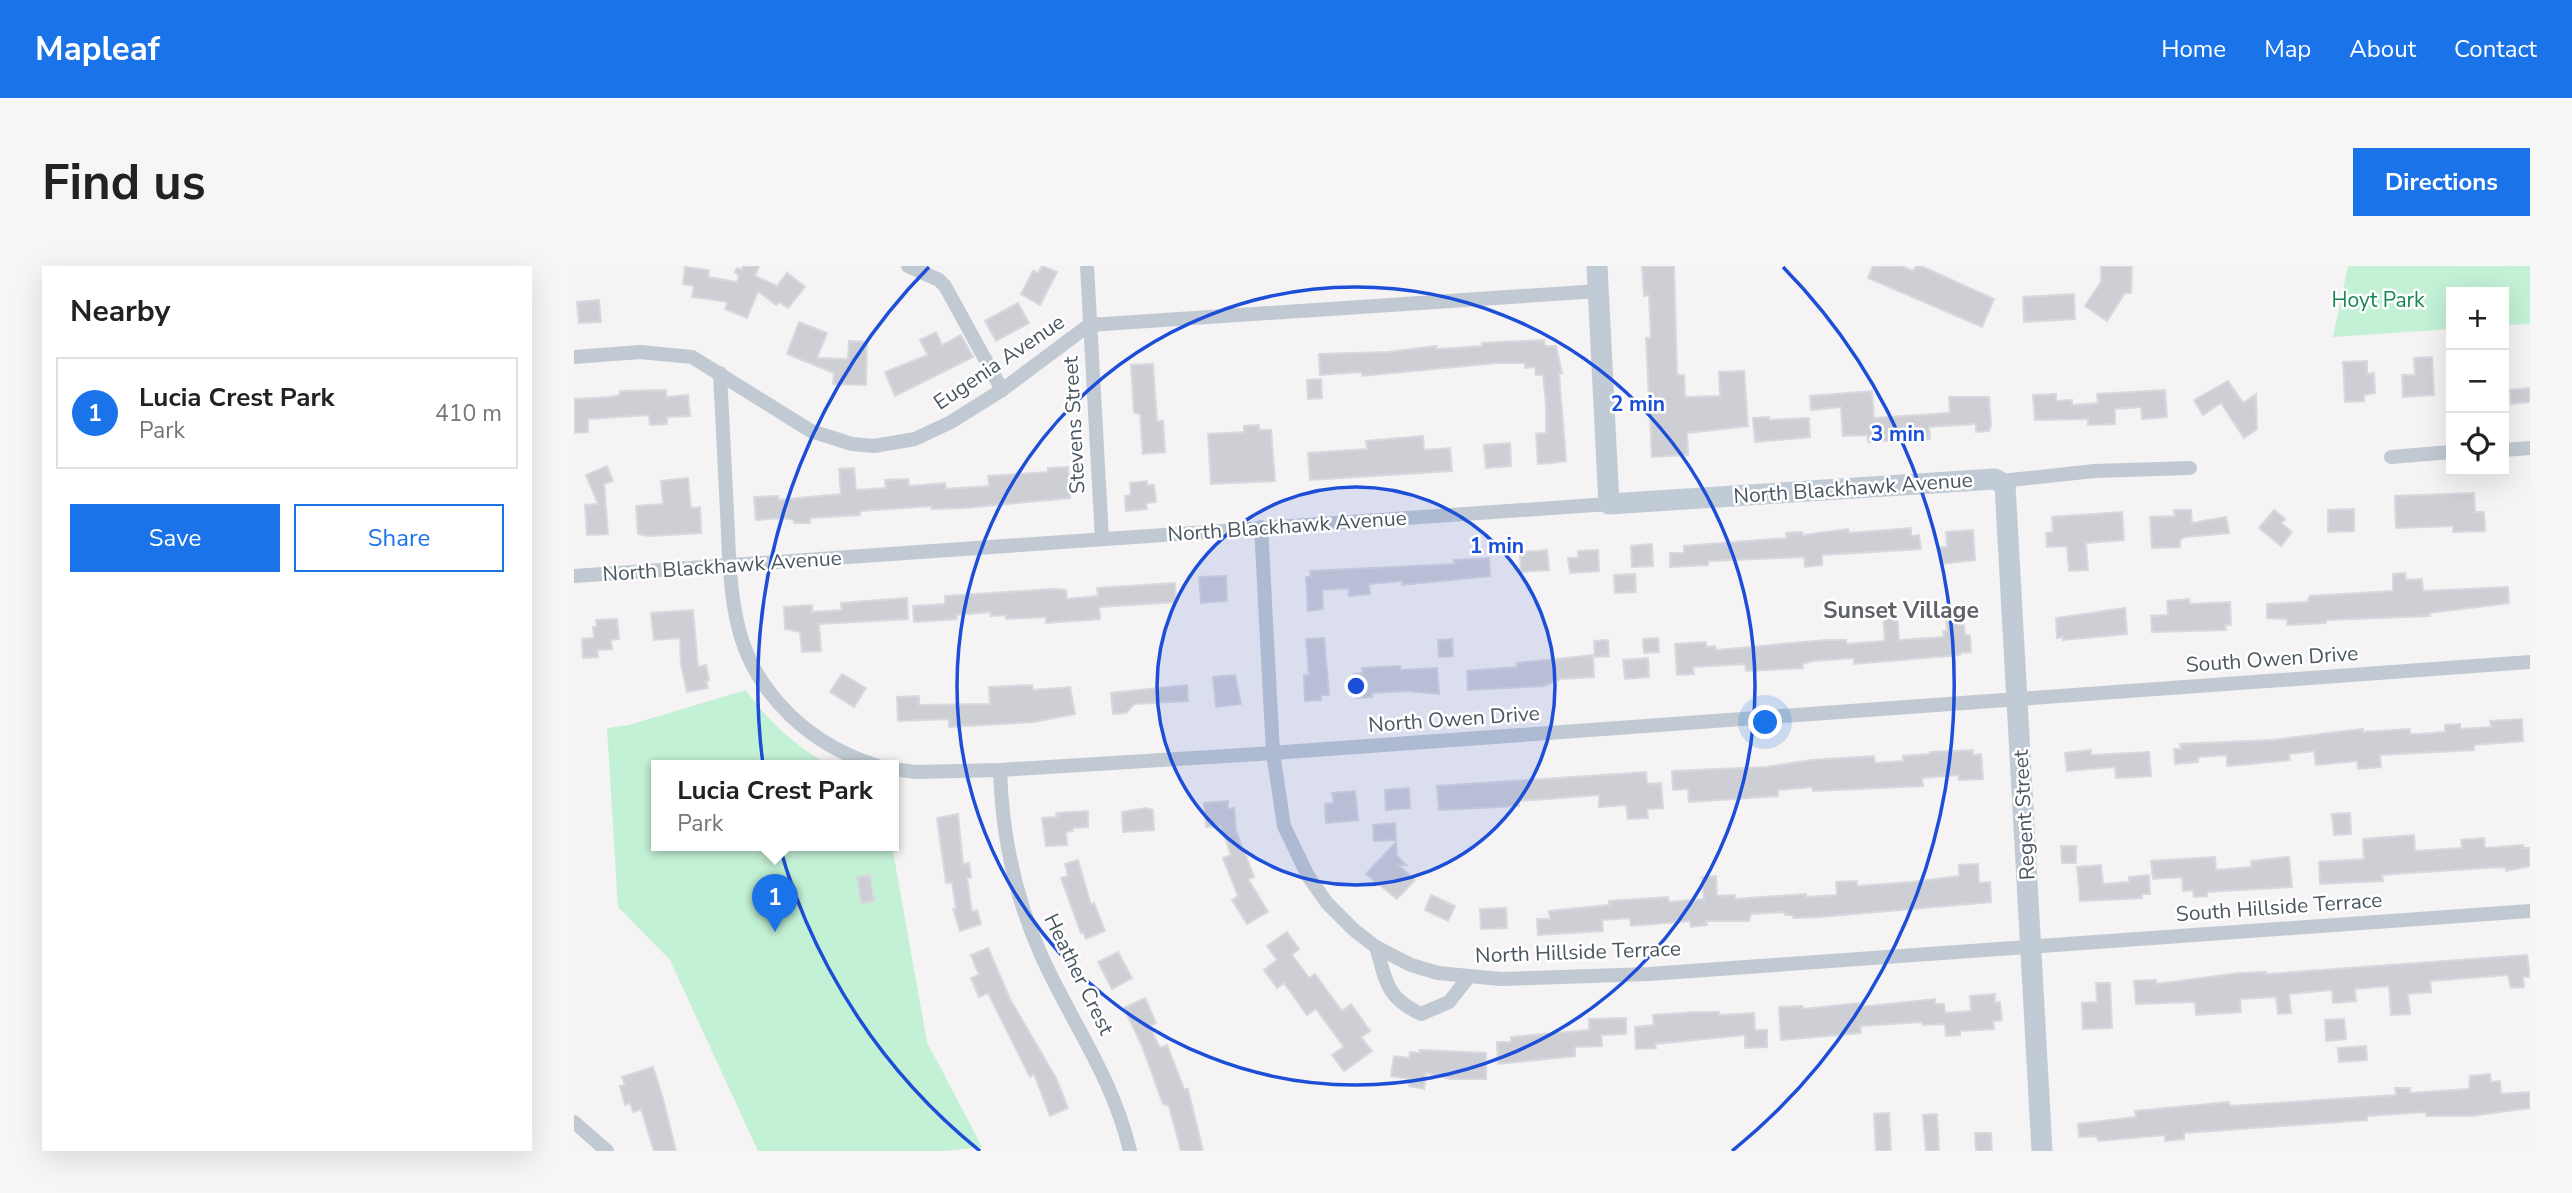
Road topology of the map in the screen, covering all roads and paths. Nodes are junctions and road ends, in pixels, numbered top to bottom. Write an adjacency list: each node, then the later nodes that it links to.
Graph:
1 (908, 266): 8 (street)
2 (1087, 266): 5 (street, Stevens Street)
3 (1597, 266): 4 (street)
4 (1599, 291): 5 (street, Eugenia Avenue); 15 (street)
5 (1089, 325): 8 (street, Eugenia Avenue); 17 (street, Stevens Street)
6 (574, 358): 7 (street, Eugenia Avenue)
7 (720, 373): 8 (street, Eugenia Avenue); 18 (street)
8 (1002, 390)
9 (2530, 448): 10 (street)
10 (2509, 450)
11 (2446, 452): 12 (street)
12 (2391, 457)
13 (2190, 467): 14 (street)
14 (2001, 481): 15 (street, North Blackhawk Avenue); 21 (street, Regent Street)
15 (1609, 504): 16 (street, North Blackhawk Avenue)
16 (1261, 527): 17 (street, North Blackhawk Avenue); 22 (street, North Hillside Terrace)
17 (1102, 539): 18 (street, North Blackhawk Avenue)
18 (729, 564): 19 (street, North Blackhawk Avenue); 23 (street)
19 (574, 576)
20 (2530, 662): 21 (street, South Owen Drive)
21 (2018, 698): 22 (street, North Owen Drive); 27 (street, Regent Street)
22 (1273, 753): 25 (street, North Owen Drive); 28 (street, North Hillside Terrace)
23 (862, 760)
24 (899, 770): 25 (street, North Owen Drive)
25 (1000, 771): 32 (street, Heather Crest)
26 (2530, 911): 27 (street, South Hillside Terrace)
27 (2031, 946): 29 (street, North Hillside Terrace); 33 (street, Regent Street)
28 (1376, 947): 29 (street, North Hillside Terrace); 29 (street)
29 (1468, 978)
30 (574, 1122): 31 (street)
31 (607, 1151)
32 (1130, 1151)
33 (2042, 1151)

